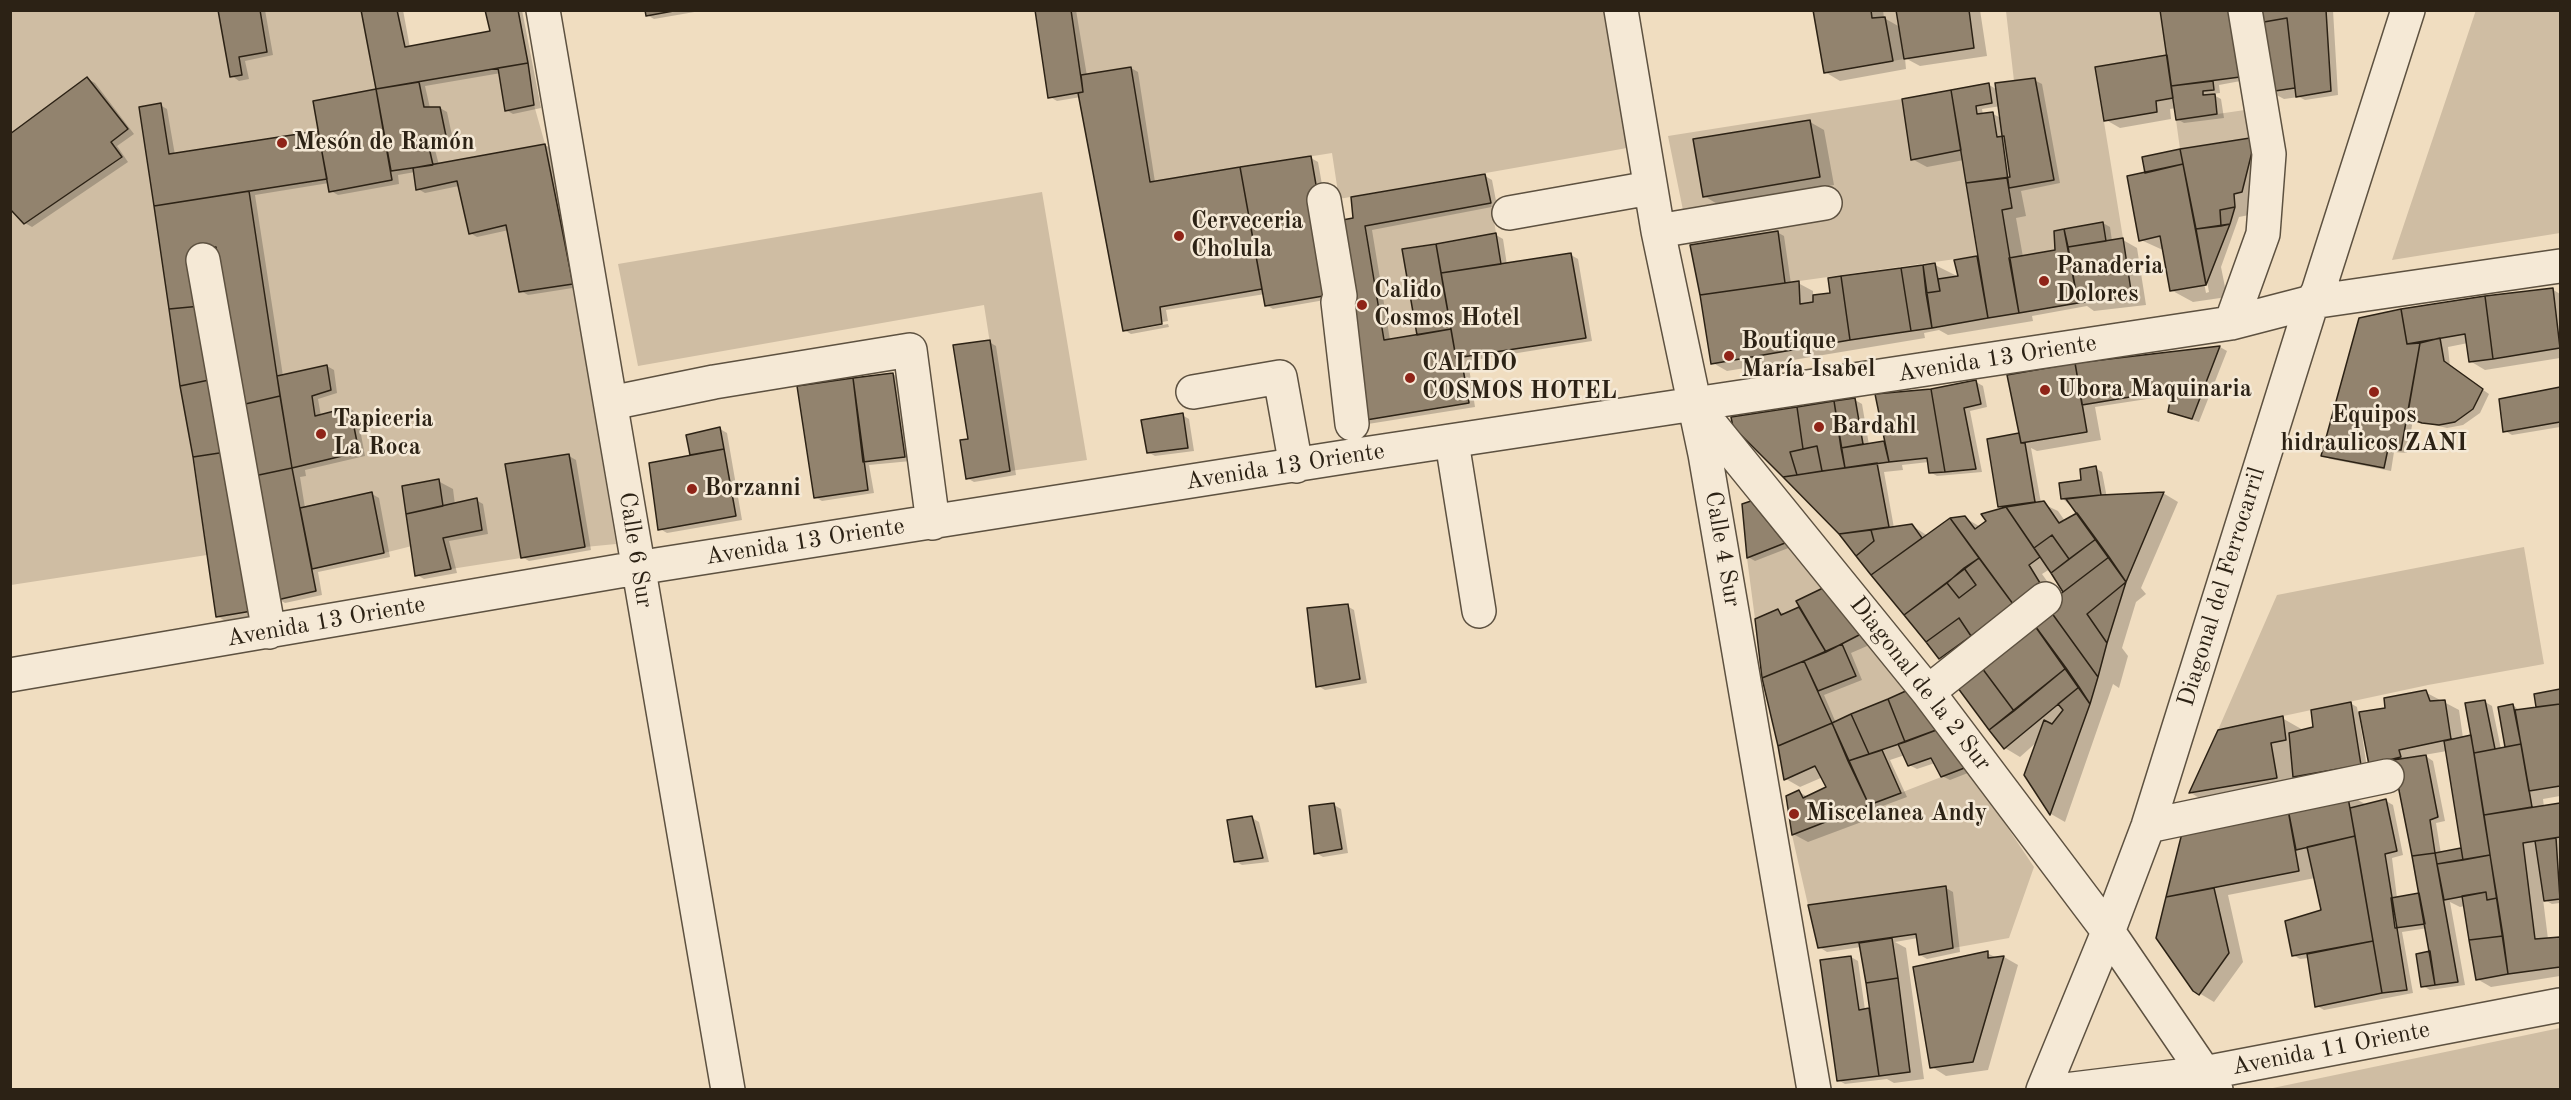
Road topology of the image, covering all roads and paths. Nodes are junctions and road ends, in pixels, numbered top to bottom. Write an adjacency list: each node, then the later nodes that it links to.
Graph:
1 (543, 10): 15 (street, Calle 6 Sur)
2 (1621, 10): 5 (street, Calle 4 Sur)
3 (2245, 10): 13 (street)
4 (2408, 10): 12 (street, Diagonal del Ferrocarril)
5 (1650, 188): 8 (street); 9 (street, Calle 4 Sur)
6 (1324, 200): 17 (street)
7 (1825, 203): 9 (street)
8 (1509, 213)
9 (1658, 231): 16 (street, Calle 4 Sur)
10 (203, 260): 24 (street)
11 (2560, 266): 12 (street, Avenida 13 Oriente)
12 (2312, 302): 13 (street, Avenida 13 Oriente); 28 (street, Diagonal del Ferrocarril)
13 (2231, 323): 16 (street, Avenida 13 Oriente)
14 (1193, 392): 19 (street)
15 (611, 403): 20 (street); 21 (street, Calle 6 Sur)
16 (1695, 406): 18 (street, Avenida 13 Oriente); 26 (street, Diagonal de la 2 Sur); 33 (street, Calle 4 Sur)
17 (1352, 424)
18 (1452, 442): 19 (street, Avenida 13 Oriente); 23 (street)
19 (1296, 466): 20 (street, Avenida 13 Oriente)
20 (933, 523): 21 (street, Avenida 13 Oriente)
21 (638, 568): 24 (street, Avenida 13 Oriente); 32 (street, Calle 6 Sur)
22 (2045, 599): 26 (street)
23 (1479, 611)
24 (269, 632): 25 (street, Avenida 13 Oriente)
25 (10, 675)
26 (1928, 692): 29 (street, Diagonal de la 2 Sur)
27 (2387, 776): 28 (street)
28 (2148, 826): 29 (street, Diagonal del Ferrocarril)
29 (2108, 932): 31 (street, Diagonal de la 2 Sur); 34 (street, Diagonal del Ferrocarril)
30 (2560, 1005): 31 (street, Avenida 11 Oriente)
31 (2210, 1081): 35 (street, Avenida 11 Oriente)
32 (728, 1089)
33 (1814, 1089)
34 (2043, 1089)
35 (2066, 1089)

